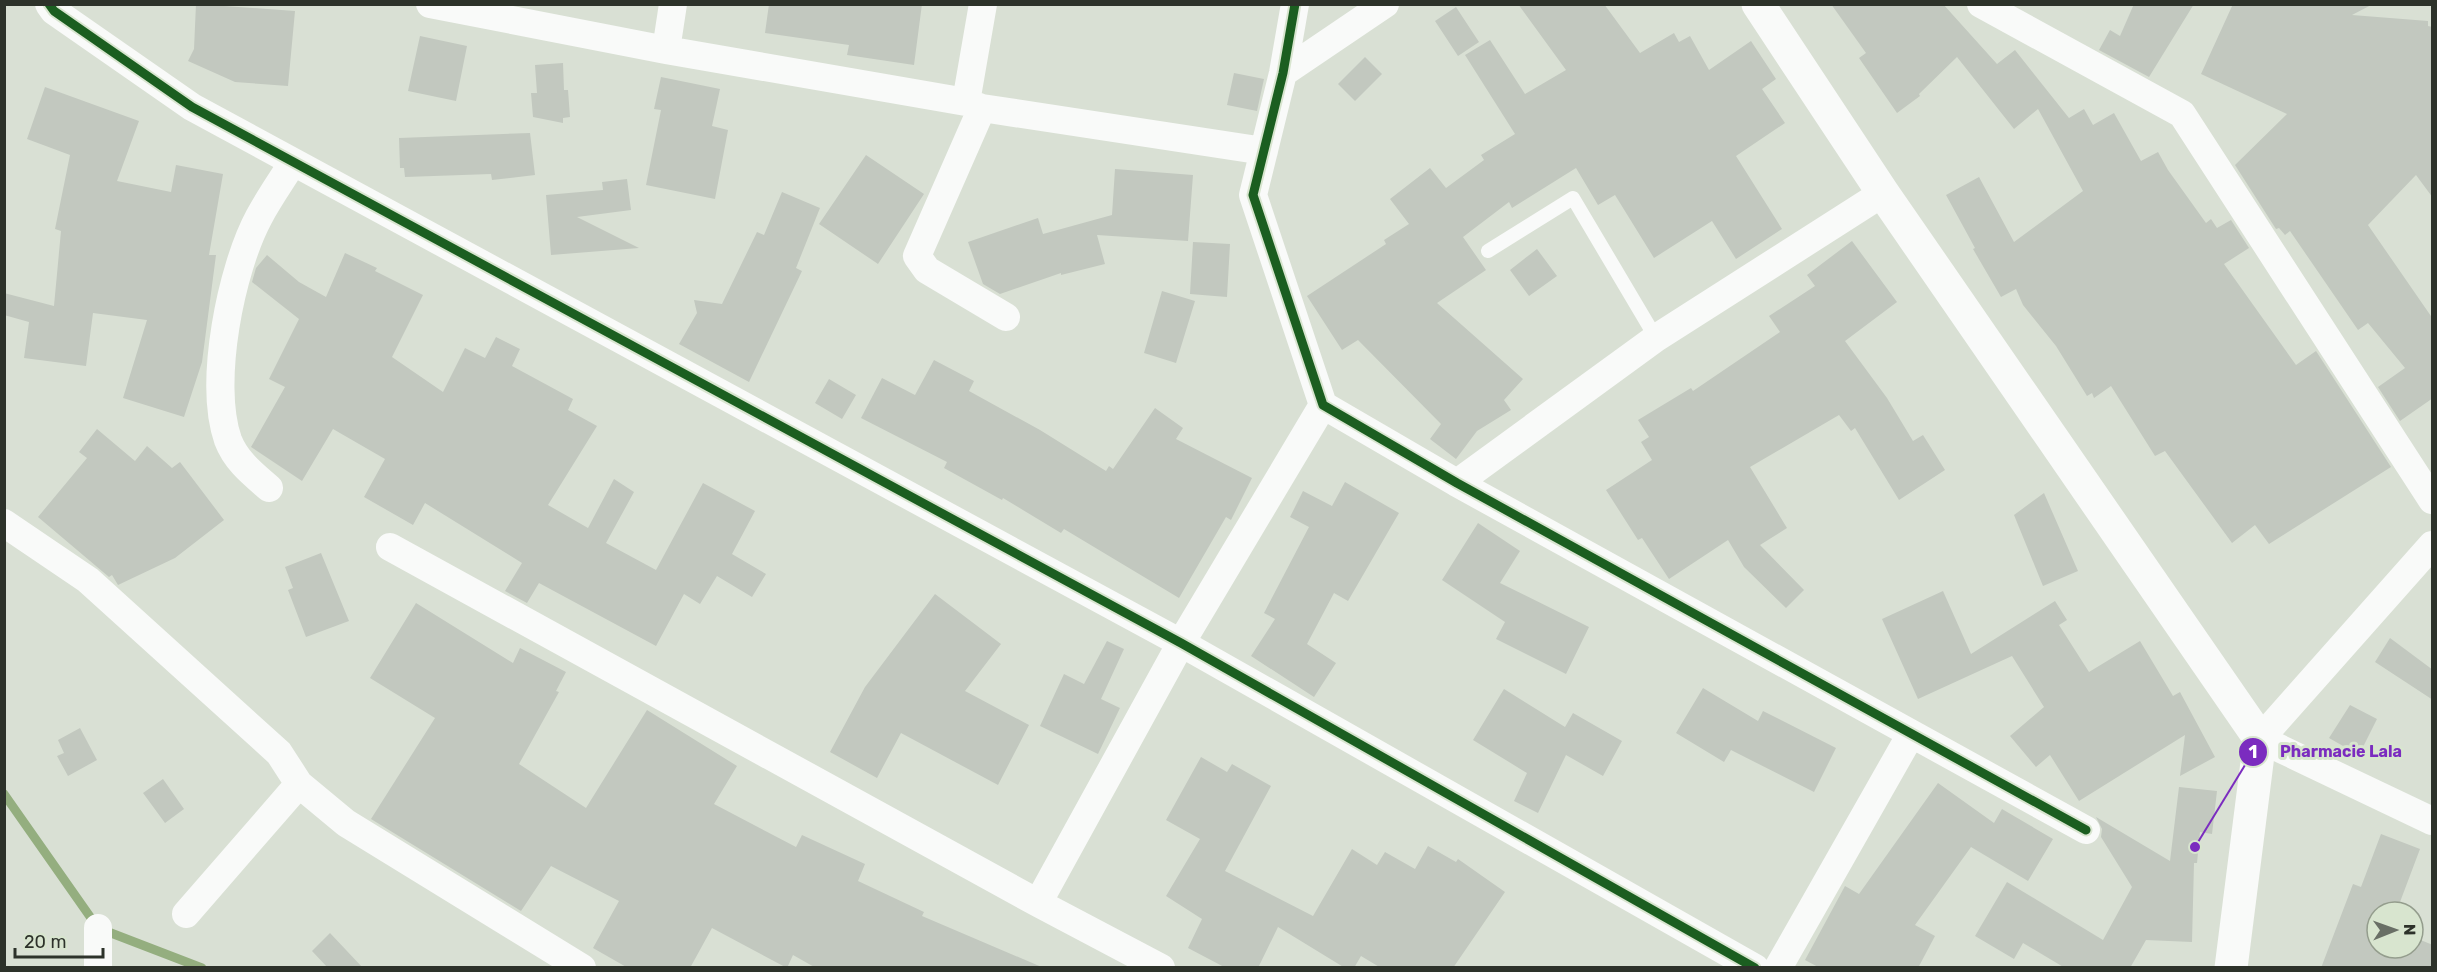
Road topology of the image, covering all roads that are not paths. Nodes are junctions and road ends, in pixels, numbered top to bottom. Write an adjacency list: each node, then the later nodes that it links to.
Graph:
1 (49, 4): 13 (street)
2 (430, 4): 9 (street)
3 (673, 4): 9 (street)
4 (983, 4): 11 (street)
5 (1295, 4): 10 (street)
6 (1384, 4): 10 (street)
7 (1758, 4): 14 (street)
8 (1981, 4): 21 (street)
9 (666, 50): 11 (street)
10 (1283, 73): 12 (street)
11 (974, 105): 12 (street); 16 (street)
12 (1264, 151): 18 (street)
13 (293, 162): 20 (street); 25 (street)
14 (1883, 193): 17 (street); 27 (street)
15 (1488, 251): 17 (lane)
16 (1006, 316)
17 (1656, 338): 19 (street)
18 (1323, 405): 19 (street); 25 (street)
19 (1457, 483): 26 (street)
20 (269, 488)
21 (2433, 500)
22 (4, 523): 28 (street)
23 (2433, 545): 27 (street)
24 (390, 547): 31 (street)
25 (1181, 643): 31 (street); 37 (street)
26 (1911, 734): 30 (street); 38 (street)
27 (2260, 739): 29 (street); 39 (street)
28 (299, 784): 32 (street); 35 (street)
29 (2433, 821)
30 (2086, 830)
31 (1038, 903): 36 (street)
32 (186, 914)
33 (98, 928): 34 (street)
34 (98, 968)
35 (582, 968)
36 (1161, 968)
37 (1755, 968)
38 (1778, 968)
39 (2231, 968)

